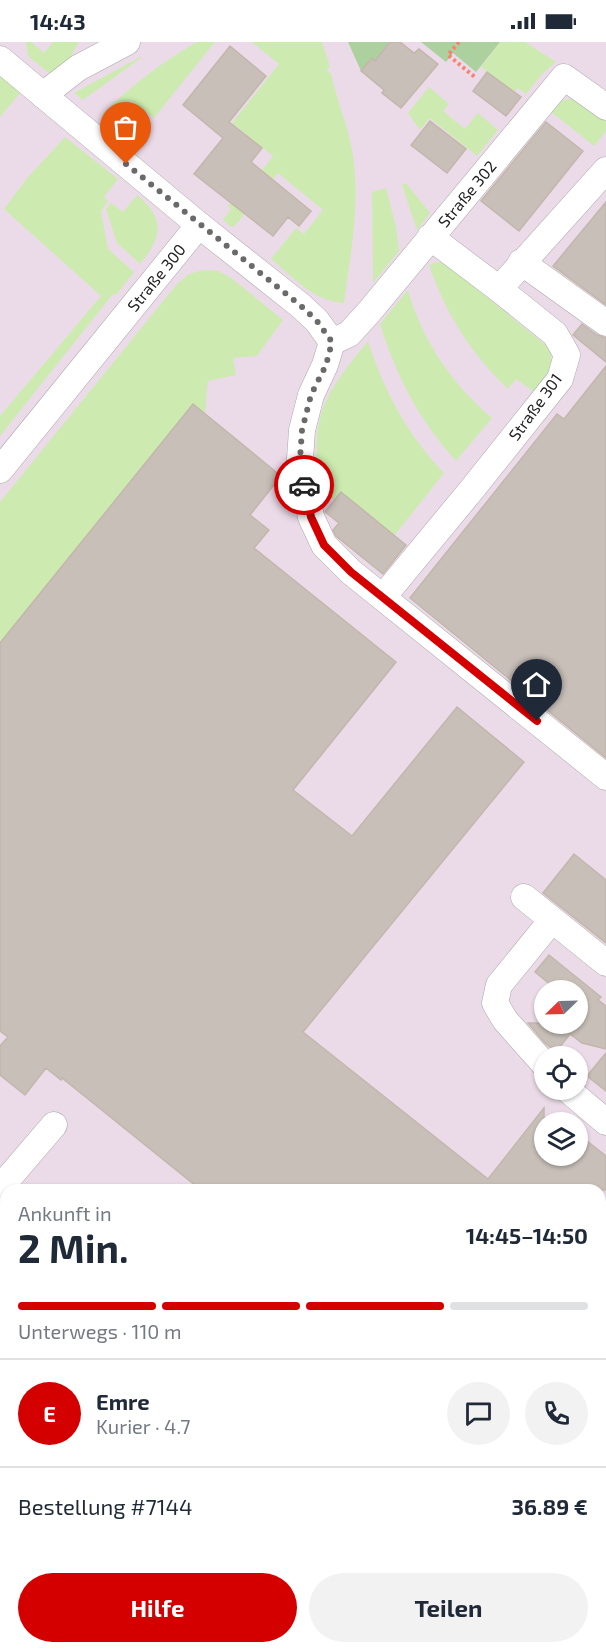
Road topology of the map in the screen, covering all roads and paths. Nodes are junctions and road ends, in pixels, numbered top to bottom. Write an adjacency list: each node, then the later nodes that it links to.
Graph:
1 (127, 42): 5 (street)
2 (459, 42): 4 (path)
3 (0, 58): 5 (street)
4 (476, 78)
5 (43, 95): 8 (street)
6 (606, 106): 9 (street, Straße 302)
7 (606, 170): 10 (street)
8 (199, 225): 13 (street); 14 (street, Straße 300)
9 (430, 237): 11 (street, Straße 301); 13 (street, Straße 302)
10 (521, 262): 11 (street); 12 (street)
11 (499, 289): 15 (street, Straße 301)
12 (606, 323)
13 (332, 342): 15 (street)
14 (0, 470)
15 (383, 597): 16 (street)
16 (606, 777)
17 (524, 897): 18 (street)
18 (552, 920): 19 (street); 20 (street)
19 (606, 963)
20 (534, 1053)
21 (580, 1100): 22 (street)
22 (606, 1122)
23 (54, 1125): 24 (street)
24 (3, 1184)

